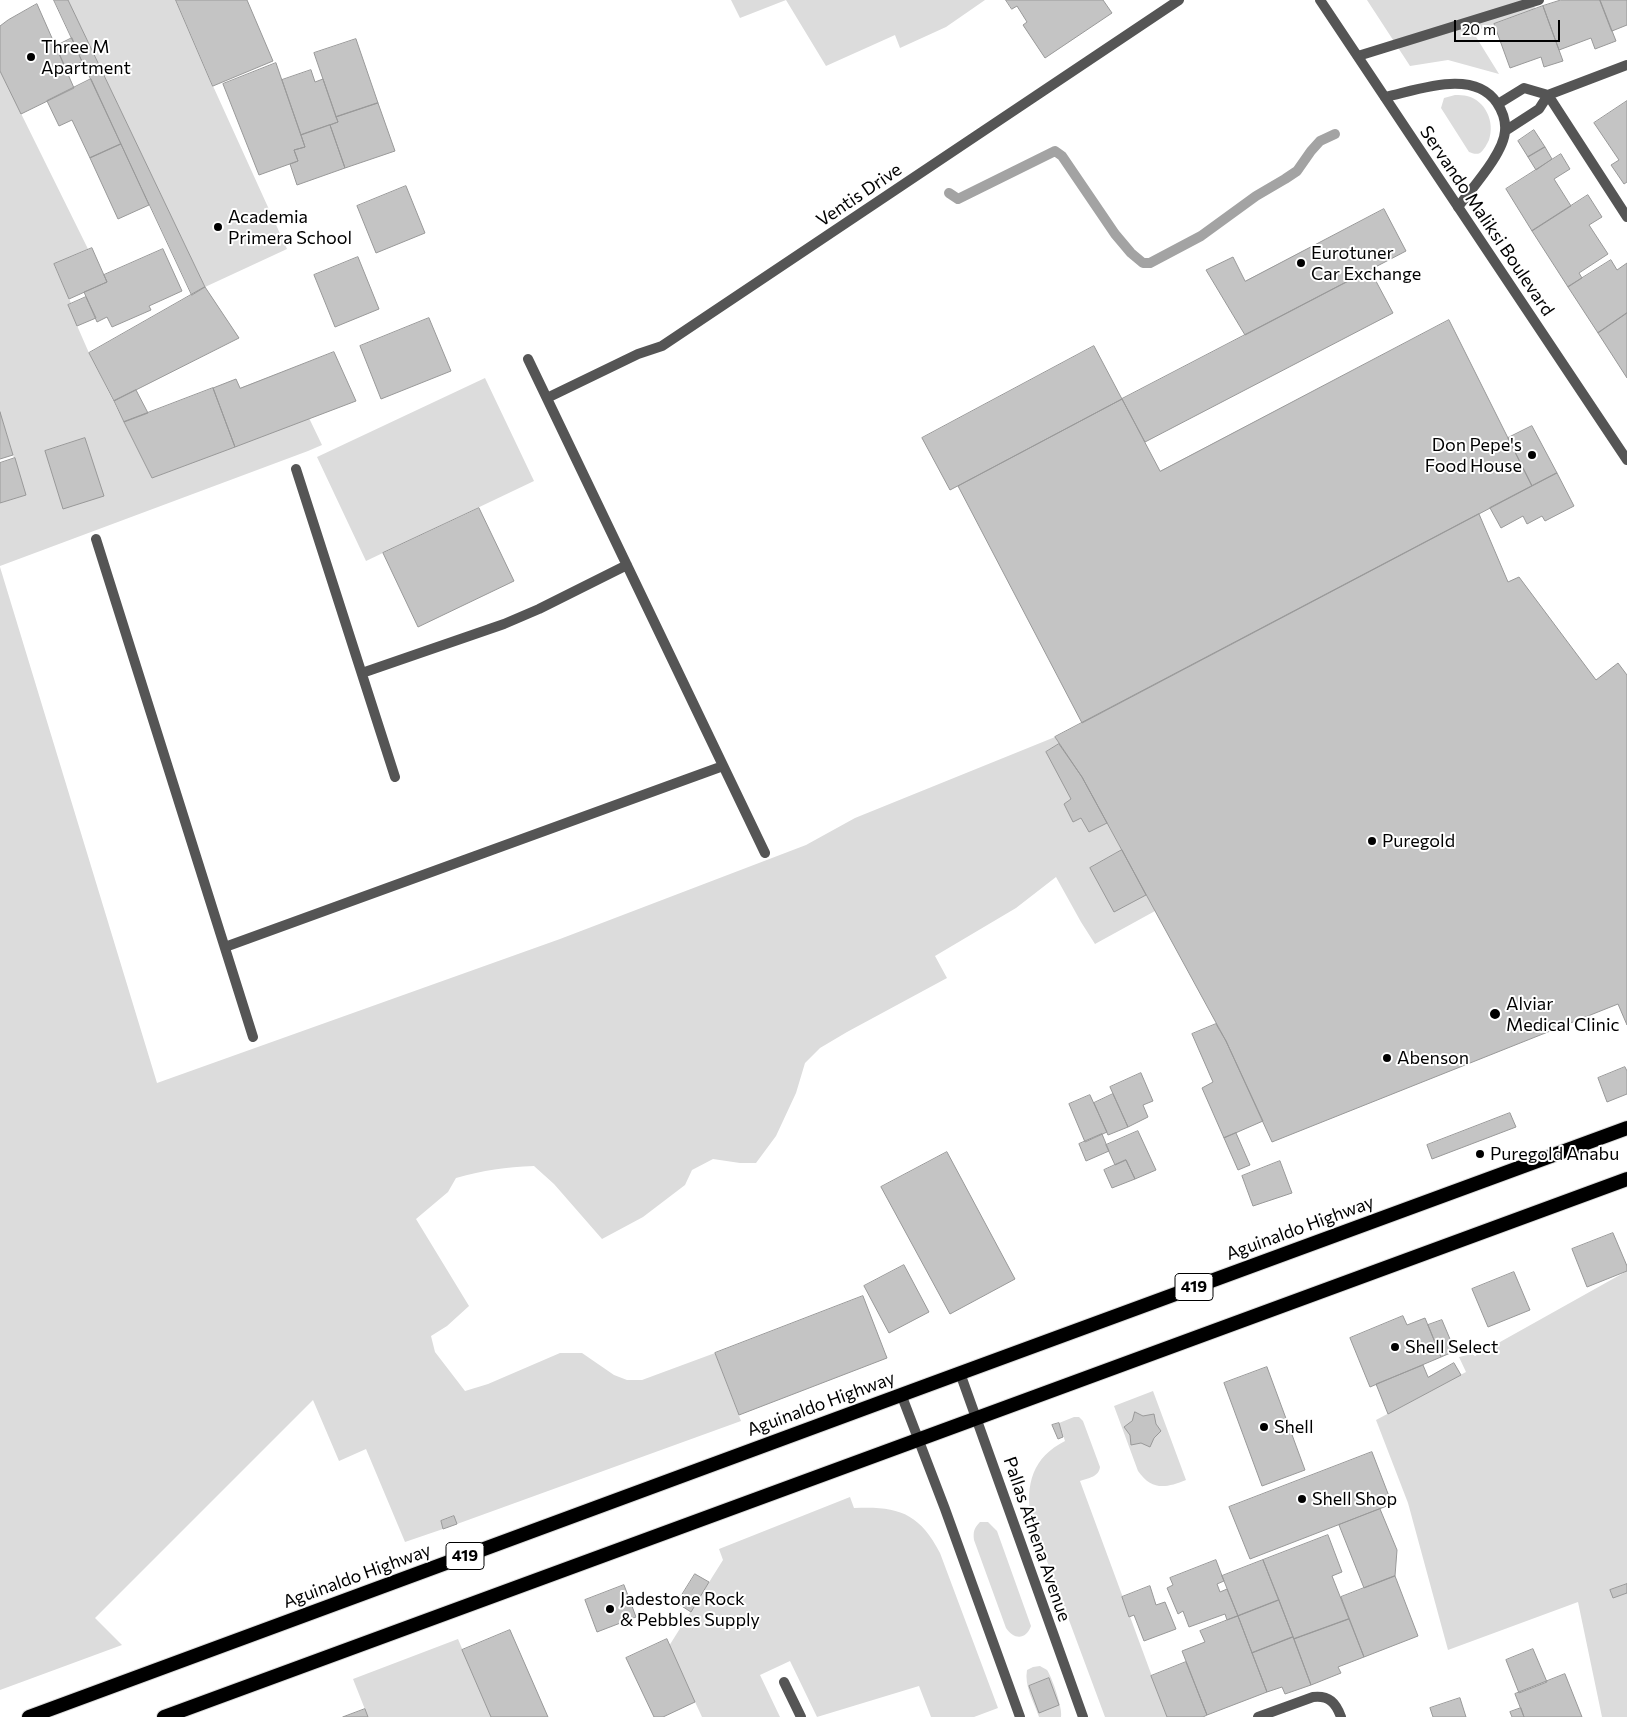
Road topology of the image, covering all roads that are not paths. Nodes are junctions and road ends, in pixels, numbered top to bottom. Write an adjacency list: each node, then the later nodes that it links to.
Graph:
1 (1179, 0): 13 (street, Ventis Drive)
2 (1320, 0): 4 (street, Servando Maliksi Boulevard)
3 (1538, 0): 4 (street)
4 (1358, 56): 7 (street, Servando Maliksi Boulevard)
5 (1627, 65): 6 (street)
6 (1548, 95): 8 (street); 9 (street); 11 (street)
7 (1385, 97): 8 (street); 10 (street, Servando Maliksi Boulevard)
8 (1498, 104): 9 (street)
9 (1505, 131): 10 (street)
10 (1458, 207): 14 (street, Servando Maliksi Boulevard)
11 (1627, 217)
12 (528, 359): 13 (street)
13 (547, 398): 17 (street)
14 (1627, 460)
15 (296, 468): 18 (street)
16 (96, 539): 22 (street)
17 (627, 565): 18 (street); 19 (street)
18 (362, 673): 20 (street)
19 (723, 766): 21 (street); 22 (street)
20 (395, 776)
21 (765, 853)
22 (224, 947): 23 (street)
23 (253, 1037)
24 (1627, 1128): 26 (highway, Aguinaldo Highway / 419)
25 (1627, 1179): 28 (highway)
26 (960, 1373): 27 (highway, Aguinaldo Highway / 419); 28 (street, Pallas Athena Avenue)
27 (901, 1394): 29 (street); 31 (highway, Aguinaldo Highway / 419)
28 (977, 1418): 29 (highway); 35 (street, Pallas Athena Avenue)
29 (919, 1440): 32 (highway); 34 (street)
30 (784, 1682): 33 (street)
31 (29, 1717)
32 (164, 1717)
33 (801, 1717)
34 (1020, 1717)
35 (1083, 1717)
36 (1258, 1717): 37 (street)
37 (1341, 1717)

